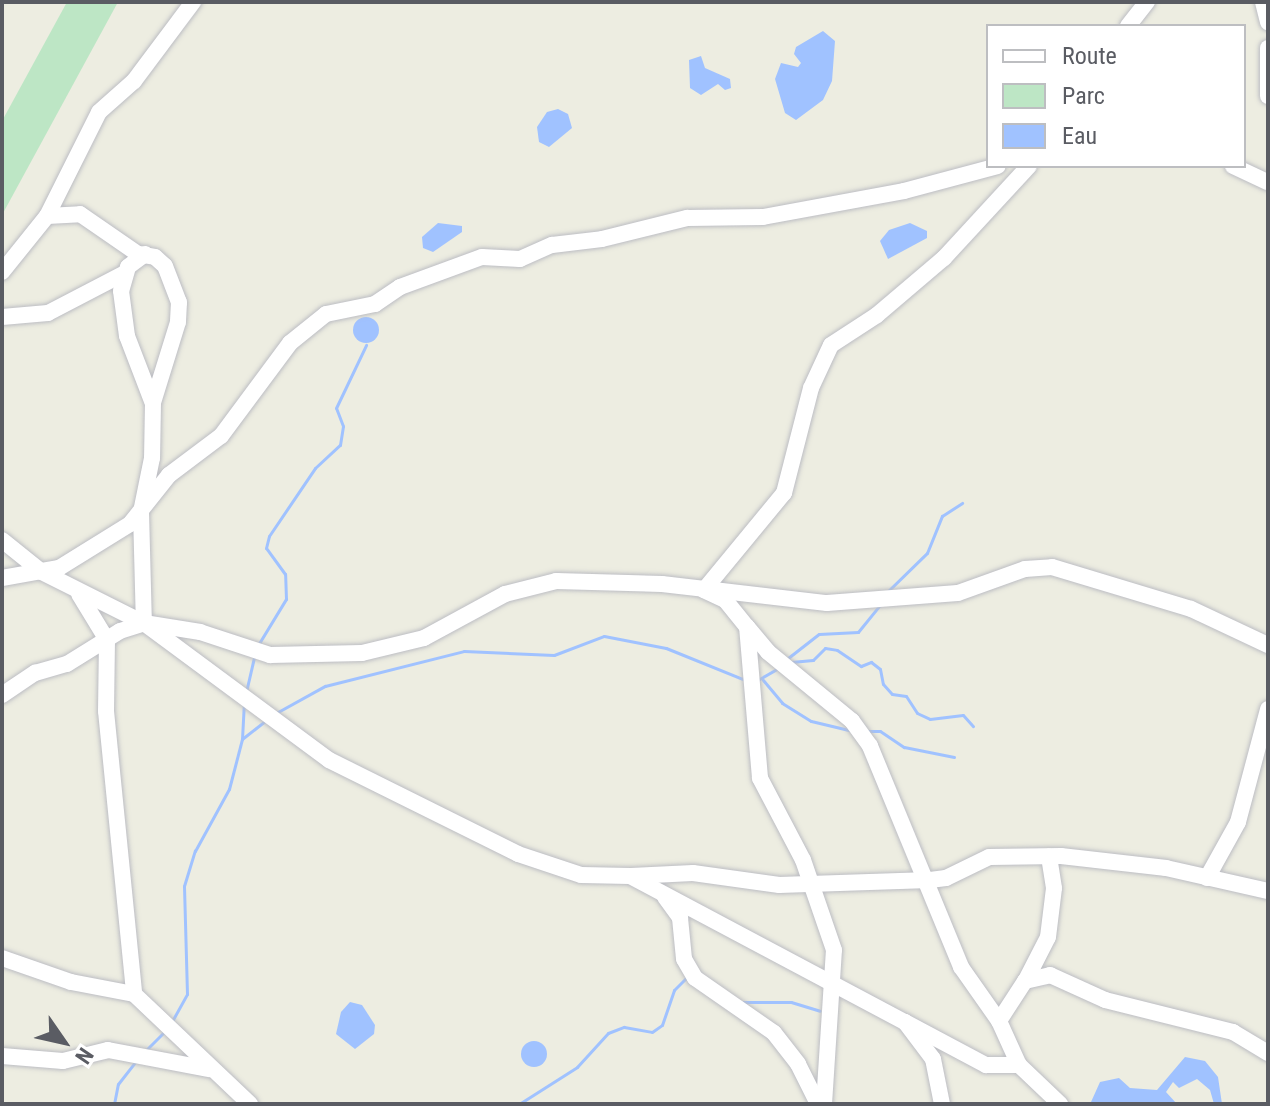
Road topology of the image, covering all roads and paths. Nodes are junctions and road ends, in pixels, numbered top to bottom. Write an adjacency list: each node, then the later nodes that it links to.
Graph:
1 (193, 2): 12 (street)
2 (1147, 2): 5 (street)
3 (1263, 2): 4 (street)
4 (1268, 22)
5 (1130, 24)
6 (1268, 48): 7 (street)
7 (1268, 96)
8 (989, 168): 18 (street)
9 (1027, 168): 23 (street)
10 (1237, 168): 11 (street)
11 (1268, 182)
12 (47, 216): 13 (street); 14 (street)
13 (145, 254): 15 (street); 17 (street)
14 (2, 272)
15 (123, 274): 16 (street); 17 (street)
16 (2, 317)
17 (153, 403): 18 (street)
18 (141, 512): 20 (street); 24 (street)
19 (2, 540): 20 (street)
20 (42, 572): 21 (street); 22 (street)
21 (2, 578)
22 (72, 587): 24 (street); 26 (street)
23 (704, 590): 24 (street); 25 (street); 27 (street)
24 (144, 623): 26 (street); 31 (street)
25 (747, 627): 33 (street); 34 (street)
26 (107, 640): 28 (street); 40 (street)
27 (1268, 645)
28 (2, 695)
29 (1268, 709): 32 (street)
30 (1049, 856): 32 (street); 33 (street); 38 (street)
31 (630, 876): 34 (street); 36 (street)
32 (1207, 878): 35 (street)
33 (930, 880): 34 (street); 41 (street)
34 (813, 884): 39 (street)
35 (1268, 891)
36 (663, 894): 39 (street); 48 (street)
37 (2, 958): 40 (street)
38 (1025, 981): 41 (street); 43 (street)
39 (835, 982): 42 (street); 48 (street)
40 (134, 994): 46 (street)
41 (999, 1021): 45 (street)
42 (905, 1022): 45 (street); 49 (street)
43 (1268, 1053)
44 (2, 1056): 46 (street)
45 (1019, 1065): 50 (street)
46 (212, 1070): 47 (street)
47 (250, 1104)
48 (821, 1104)
49 (942, 1104)
50 (1060, 1104)

